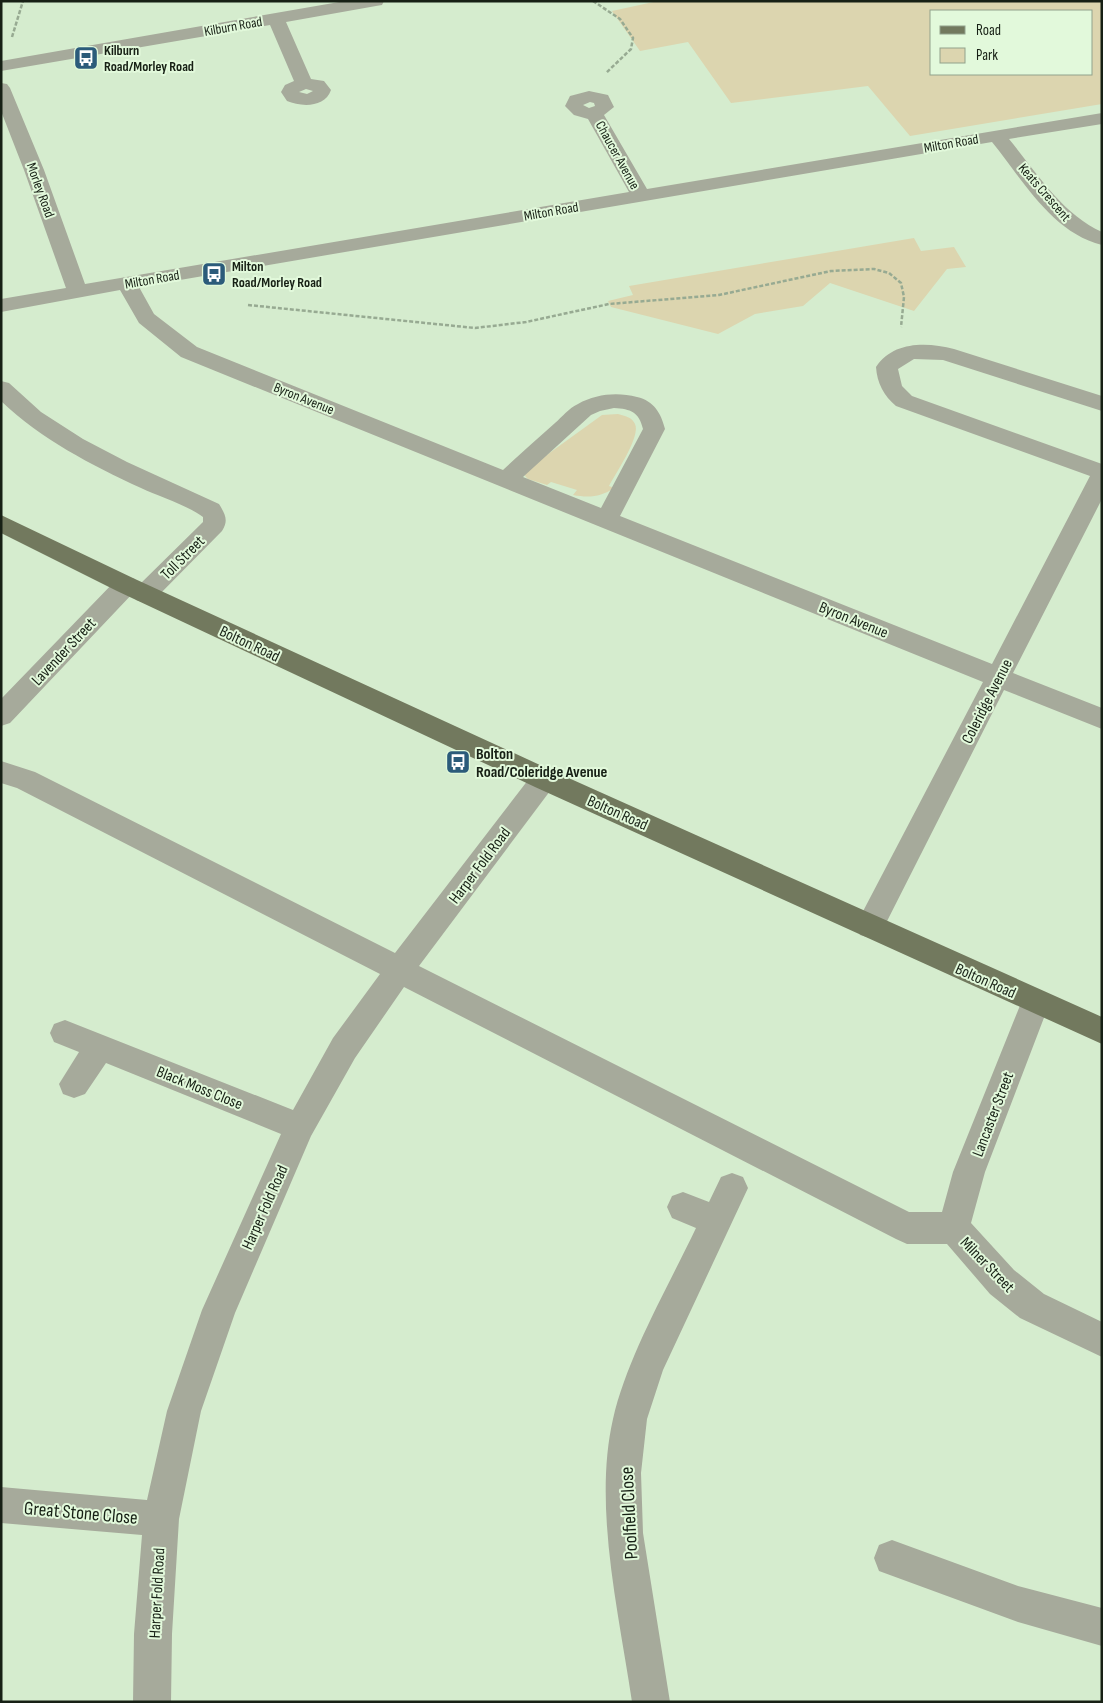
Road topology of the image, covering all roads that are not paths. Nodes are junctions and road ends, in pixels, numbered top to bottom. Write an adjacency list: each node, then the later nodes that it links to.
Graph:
1 (376, 1): 2 (street, Kilburn Road)
2 (276, 18): 3 (street, Kilburn Road); 4 (street)
3 (1, 66)
4 (304, 83)
5 (1, 88): 12 (street, Morley Road)
6 (594, 105): 9 (street, Chaucer Avenue)
7 (1102, 118): 8 (street, Milton Road)
8 (997, 136): 9 (street, Milton Road); 10 (street, Keats Crescent)
9 (641, 196): 11 (street, Milton Road)
10 (1102, 239)
11 (126, 283): 12 (street, Milton Road); 17 (street, Byron Avenue)
12 (78, 293): 13 (street, Milton Road)
13 (1, 306)
14 (1, 388): 20 (street, Toll Street)
15 (1102, 404): 16 (street, Coleridge Avenue)
16 (1102, 474): 21 (street, Coleridge Avenue)
17 (506, 480): 18 (street, Byron Avenue); 18 (street)
18 (607, 519): 21 (street, Byron Avenue)
19 (1, 523): 20 (main road, Bolton Road)
20 (135, 590): 22 (street, Lavender Street); 25 (main road, Bolton Road)
21 (999, 678): 23 (street, Byron Avenue); 26 (street, Coleridge Avenue)
22 (1, 716)
23 (1102, 719)
24 (1, 772): 27 (street)
25 (544, 778): 26 (main road, Bolton Road); 27 (street, Harper Fold Road)
26 (870, 926): 28 (main road, Bolton Road)
27 (400, 969): 33 (street, Harper Fold Road); 37 (street)
28 (1035, 1002): 29 (main road, Bolton Road); 37 (street, Lancaster Street)
29 (1102, 1031)
30 (65, 1033): 31 (street, Black Moss Close)
31 (100, 1047): 32 (street); 33 (street, Black Moss Close)
32 (74, 1084)
33 (300, 1127): 40 (street, Harper Fold Road)
34 (732, 1188): 36 (street, Poolfield Close)
35 (683, 1207): 36 (street)
36 (716, 1221): 44 (street, Poolfield Close)
37 (954, 1228): 38 (street, Milner Street)
38 (1102, 1340)
39 (1, 1505): 40 (street, Great Stone Close)
40 (160, 1519): 43 (street, Harper Fold Road)
41 (892, 1558): 42 (street)
42 (1102, 1628)
43 (152, 1702)
44 (651, 1702)

